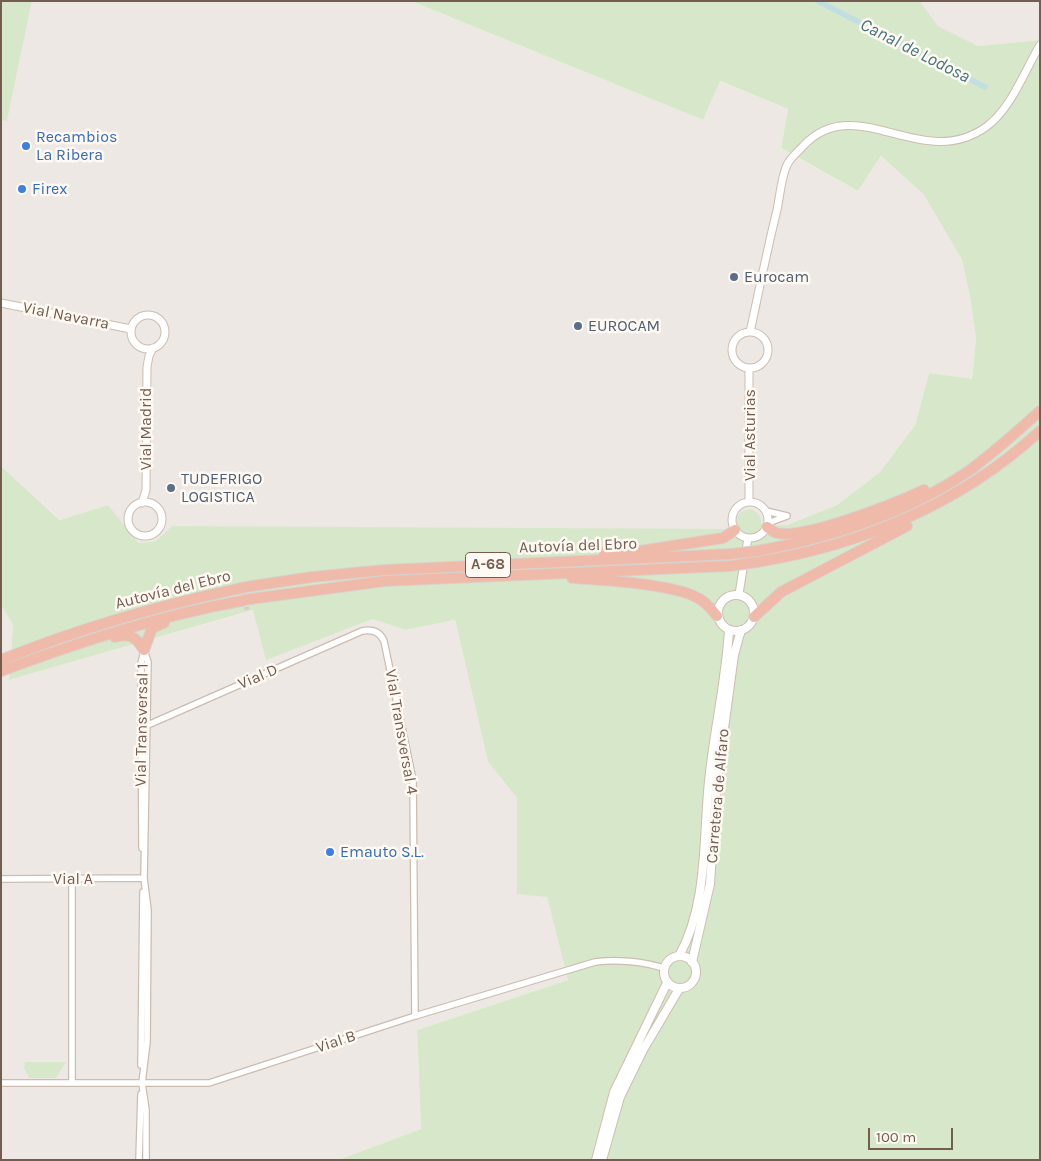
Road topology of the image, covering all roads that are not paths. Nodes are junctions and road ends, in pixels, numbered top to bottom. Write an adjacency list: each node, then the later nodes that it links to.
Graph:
1 (1040, 45): 4 (street)
2 (1, 303): 3 (street, Vial Navarra)
3 (131, 329): 5 (street); 6 (street)
4 (750, 332): 8 (street); 8 (street)
5 (139, 346): 6 (street); 7 (street, Vial Madrid)
6 (153, 348): 7 (street, Vial Madrid)
7 (146, 367): 13 (street, Vial Madrid)
8 (750, 368): 14 (street, Vial Asturias)
9 (1040, 411): 11 (highway, Autovía del Ebro / A-68)
10 (1040, 431): 12 (highway, Autovía del Ebro / A-68)
11 (998, 448): 18 (highway); 21 (highway, Autovía del Ebro / A-68, bridge)
12 (995, 468): 22 (highway, Autovía del Ebro / A-68, bridge); 26 (highway)
13 (146, 490): 15 (street, Vial Madrid); 16 (street, Vial Madrid)
14 (749, 502): 17 (street); 19 (street)
15 (142, 503): 16 (street); 16 (street)
16 (153, 504)
17 (766, 511): 18 (street); 18 (street)
18 (767, 525): 20 (street)
19 (735, 530): 20 (street); 21 (highway)
20 (748, 538): 23 (street)
21 (518, 563): 30 (highway, Autovía del Ebro / A-68)
22 (524, 575): 24 (highway, Autovía del Ebro / A-68); 25 (highway)
23 (739, 594): 25 (main road); 26 (main road)
24 (245, 600): 31 (highway); 34 (highway, Autovía del Ebro / A-68)
25 (717, 616): 27 (main road)
26 (754, 617): 28 (main road)
27 (729, 630): 28 (main road); 40 (main road, Carretera de Alfaro)
28 (742, 630): 41 (main road, Carretera de Alfaro)
29 (376, 632): 35 (street, Vial D); 45 (street, Vial Transversal 4)
30 (25, 650): 32 (highway); 33 (highway, Autovía del Ebro / A-68)
31 (144, 650): 34 (highway); 35 (street, Vial Transversal 1); 36 (street, Vial Transversal 1)
32 (1, 654)
33 (1, 660)
34 (6, 669)
35 (148, 725): 36 (street, Vial D); 38 (street, Vial Transversal 1)
36 (141, 728): 38 (street, Vial Transversal 1)
37 (1, 878): 39 (street, Vial A)
38 (144, 878): 39 (street, Vial A); 48 (street, Vial Transversal 1)
39 (72, 879): 47 (street)
40 (679, 956): 41 (main road); 42 (main road)
41 (692, 962): 44 (main road)
42 (664, 968): 43 (main road); 45 (street, Vial B)
43 (667, 983): 44 (main road); 51 (main road)
44 (679, 989): 52 (main road)
45 (415, 1016): 48 (street, Vial B)
46 (1, 1083): 47 (street, Vial B)
47 (72, 1083): 48 (street, Vial B)
48 (142, 1084): 49 (street, Vial Transversal 1); 50 (street, Vial Transversal 1)
49 (139, 1160)
50 (146, 1160)
51 (596, 1160)
52 (602, 1160)

